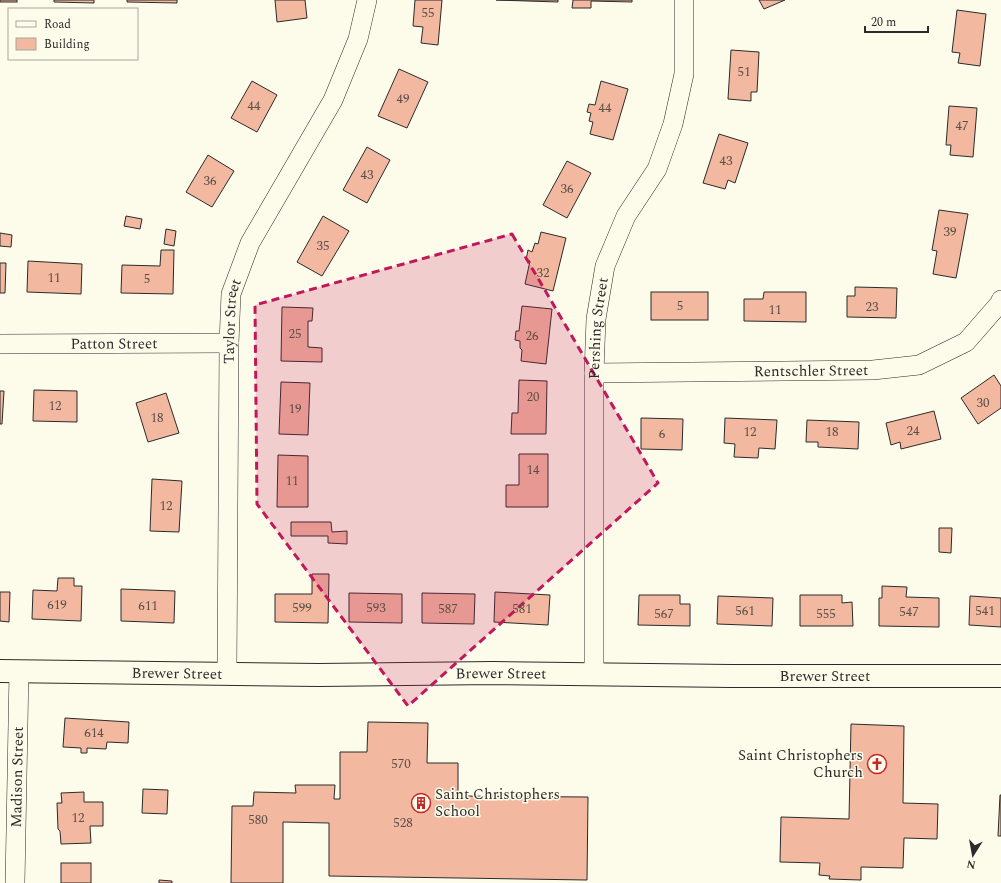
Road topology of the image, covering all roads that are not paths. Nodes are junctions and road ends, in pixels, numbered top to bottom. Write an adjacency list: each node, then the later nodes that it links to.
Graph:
1 (367, 0): 4 (street, Taylor Street)
2 (684, 0): 6 (street, Pershing Street)
3 (1001, 300): 6 (street, Rentschler Street)
4 (229, 343): 5 (street, Patton Street); 8 (street, Taylor Street)
5 (0, 344)
6 (594, 373): 9 (street, Pershing Street)
7 (10, 671): 8 (street, Brewer Street); 11 (street, Madison Street)
8 (227, 673): 9 (street, Brewer Street)
9 (594, 674): 10 (street, Brewer Street)
10 (1001, 676)
11 (15, 883)

